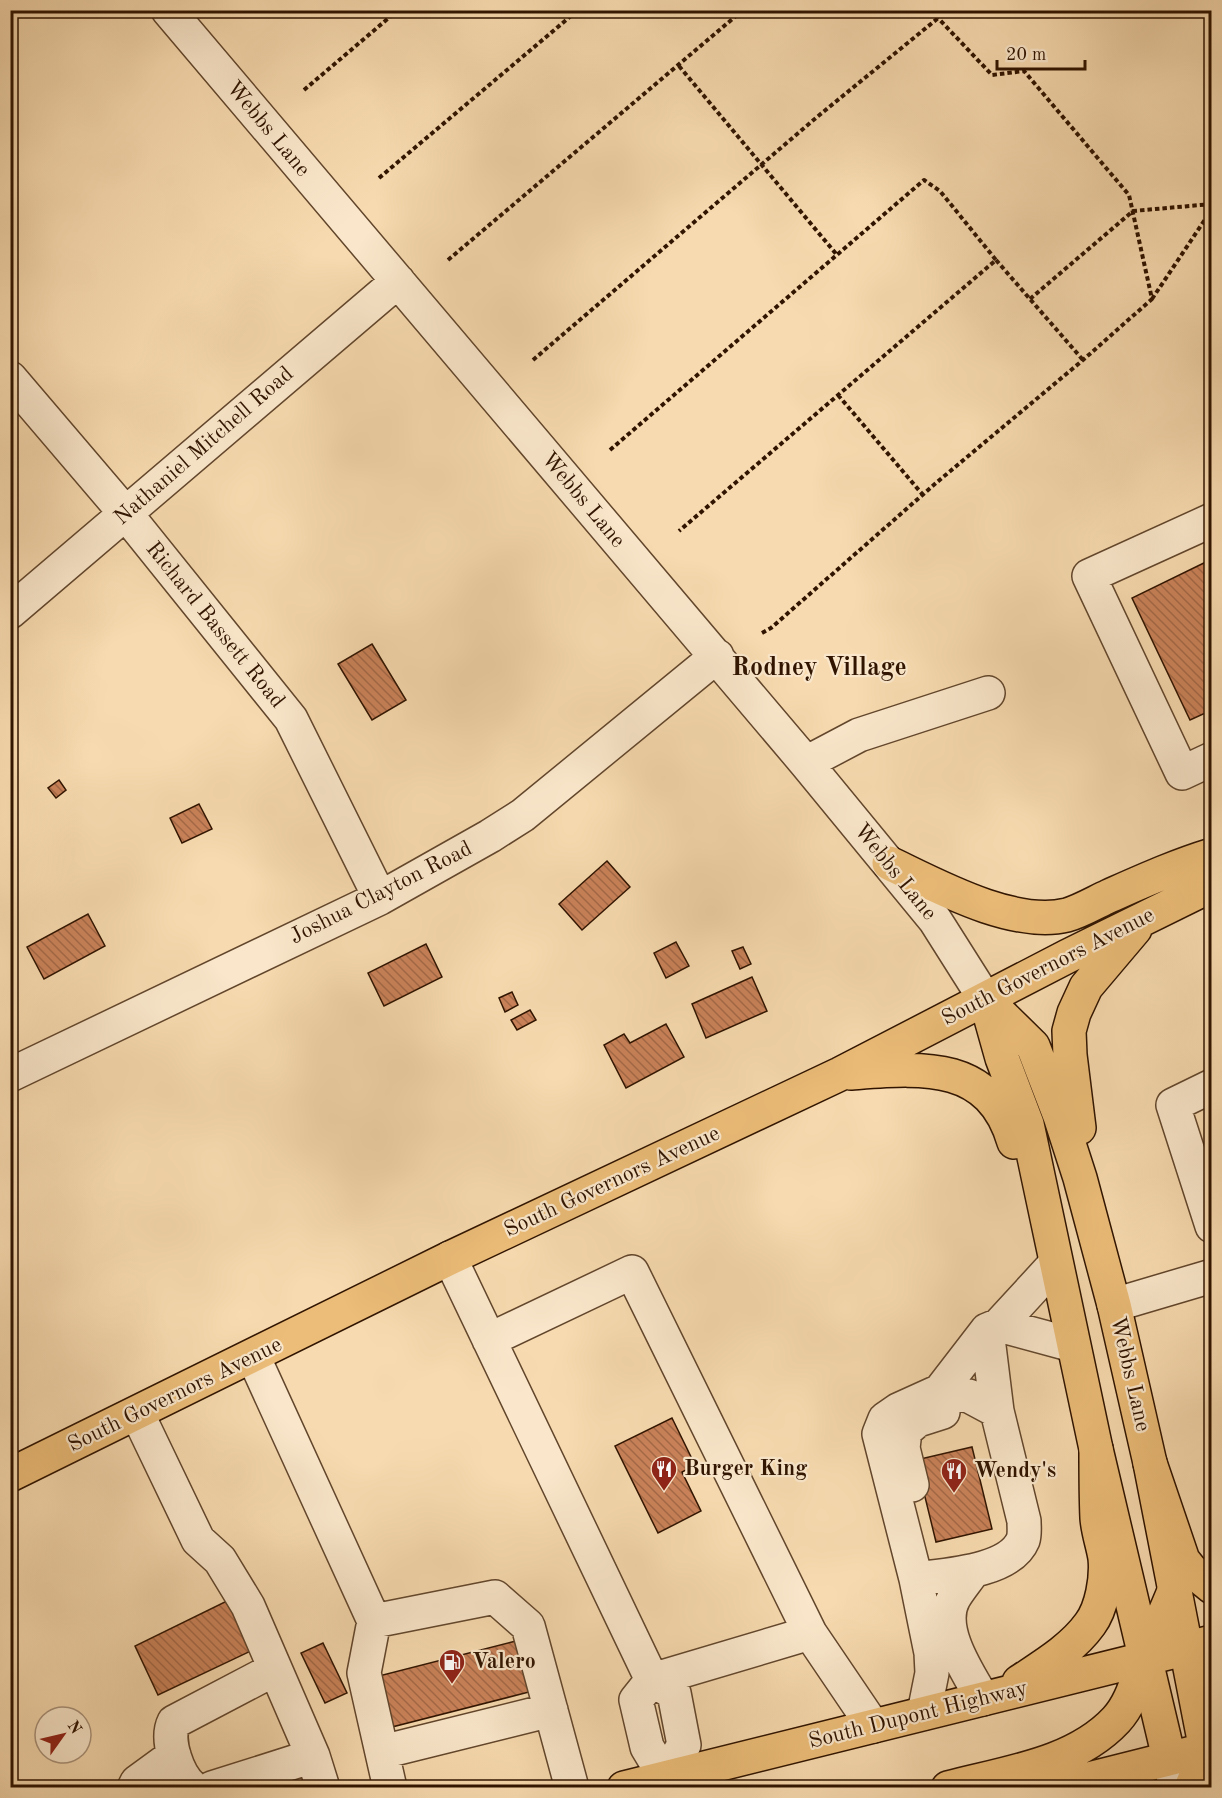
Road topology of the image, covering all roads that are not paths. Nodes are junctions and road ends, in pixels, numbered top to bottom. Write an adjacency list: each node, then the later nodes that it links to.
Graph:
1 (168, 10): 2 (street, Webbs Lane)
2 (398, 281): 4 (street, Nathaniel Mitchell Road); 7 (street, Webbs Lane)
3 (10, 378): 4 (street, Richard Bassett Road)
4 (126, 514): 6 (street, Nathaniel Mitchell Road); 14 (street, Richard Bassett Road)
5 (1212, 520): 9 (street)
6 (10, 612)
7 (717, 656): 10 (street, Webbs Lane); 14 (street, Joshua Clayton Road)
8 (988, 693): 10 (street)
9 (1212, 759)
10 (806, 763): 12 (street, Webbs Lane)
11 (1212, 855): 12 (main road)
12 (889, 863): 16 (street, Webbs Lane)
13 (1212, 885): 15 (main road, South Governors Avenue)
14 (380, 898): 17 (street, Joshua Clayton Road)
15 (1144, 918): 16 (main road, South Governors Avenue); 20 (main road)
16 (985, 999): 18 (main road, South Governors Avenue); 20 (main road, Webbs Lane); 22 (main road, Webbs Lane)
17 (10, 1074)
18 (840, 1074): 22 (main road); 23 (main road, South Governors Avenue)
19 (1212, 1086): 21 (street)
20 (1080, 1178): 25 (main road, Webbs Lane)
21 (1212, 1226)
22 (1054, 1257): 26 (street); 28 (main road, Webbs Lane)
23 (450, 1258): 27 (street); 29 (main road, South Governors Avenue)
24 (1212, 1276): 25 (street)
25 (1114, 1305): 34 (main road, Webbs Lane)
26 (993, 1328): 28 (street); 30 (street); 31 (street)
27 (489, 1340): 42 (street); 46 (street)
28 (1073, 1346): 33 (main road, Webbs Lane)
29 (253, 1356): 32 (main road, South Governors Avenue); 41 (street)
30 (940, 1391): 31 (street); 37 (street)
31 (997, 1411): 36 (street)
32 (136, 1413): 35 (main road, South Governors Avenue); 45 (street)
33 (1096, 1449): 44 (main road, Webbs Lane); 47 (main road)
34 (1150, 1463): 39 (main road); 40 (main road, Webbs Lane)
35 (10, 1475)
36 (1023, 1538): 37 (street); 38 (street)
37 (913, 1569): 38 (street); 49 (street)
38 (973, 1571): 47 (street)
39 (1212, 1587)
40 (1174, 1591): 43 (main road, Webbs Lane); 44 (main road)
41 (374, 1621): 48 (street); 51 (street)
42 (810, 1633): 46 (street); 50 (street)
43 (1199, 1645): 44 (main road, South Dupont Highway); 52 (main road, Webbs Lane)
44 (1145, 1658): 47 (main road, South Dupont Highway); 55 (main road, Webbs Lane); 64 (main road)
45 (275, 1669): 53 (street); 54 (street)
46 (651, 1680): 56 (street)
47 (992, 1696): 49 (main road, South Dupont Highway)
48 (551, 1710): 51 (street); 62 (street)
49 (924, 1713): 50 (main road, South Dupont Highway)
50 (873, 1726): 56 (main road, South Dupont Highway)
51 (382, 1752): 61 (street)
52 (1210, 1753): 55 (main road); 66 (main road)
53 (174, 1755): 57 (street); 58 (street)
54 (313, 1756): 59 (street); 60 (street)
55 (1173, 1773): 65 (main road)
56 (665, 1778): 63 (main road, South Dupont Highway)
57 (134, 1788)
58 (193, 1788)
59 (212, 1788)
60 (323, 1788)
61 (390, 1788)
62 (572, 1788)
63 (624, 1788)
64 (948, 1788)
65 (1053, 1788)
66 (1191, 1788)

